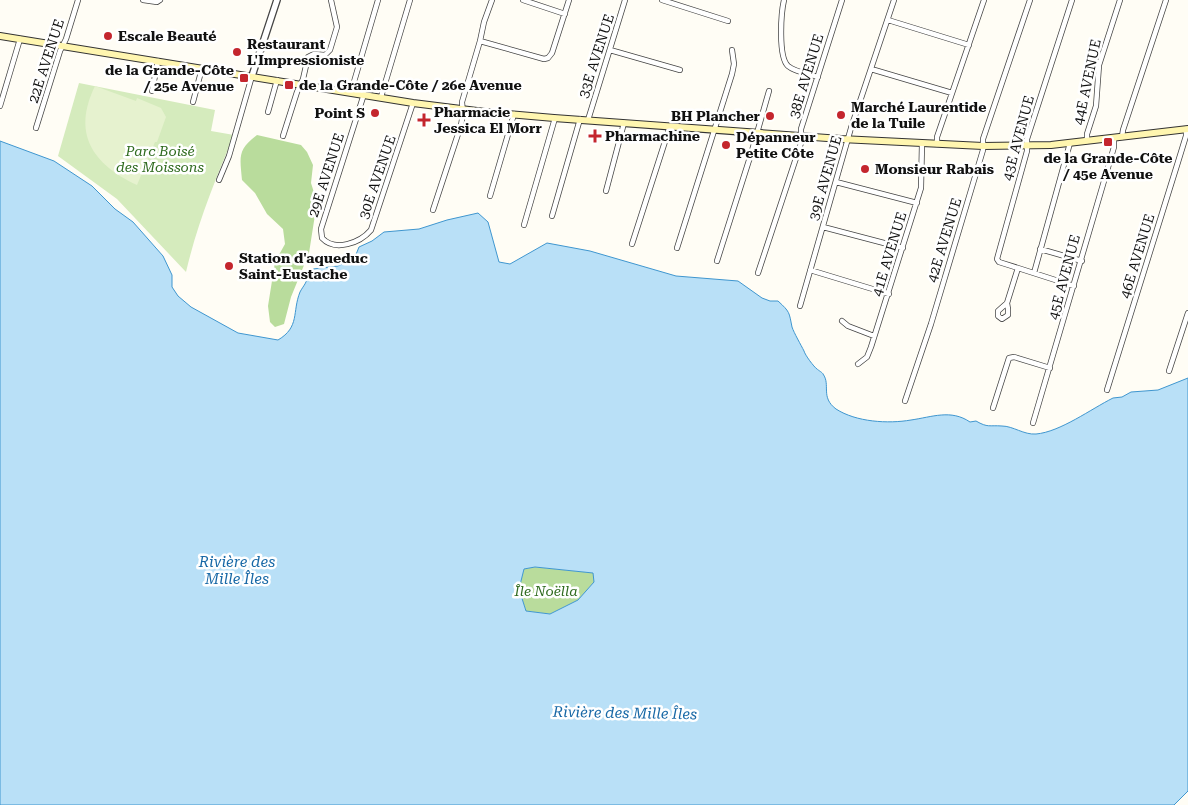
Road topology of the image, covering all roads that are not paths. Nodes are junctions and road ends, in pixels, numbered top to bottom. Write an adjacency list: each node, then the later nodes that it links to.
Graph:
1 (78, 0): 28 (street, 22E AVENUE)
2 (143, 0): 3 (street)
3 (160, 0)
4 (277, 0): 35 (street)
5 (331, 0): 38 (street)
6 (378, 0): 41 (street)
7 (410, 0): 44 (street)
8 (492, 0): 26 (street)
9 (523, 0): 21 (street)
10 (569, 0): 21 (street)
11 (625, 0): 29 (street, 33E AVENUE)
12 (662, 0): 23 (street)
13 (784, 0): 36 (street)
14 (842, 0): 36 (street, 38E AVENUE)
15 (894, 0): 22 (street, 39E AVENUE)
16 (984, 0): 27 (street)
17 (1030, 0): 69 (street, 42E AVENUE)
18 (1072, 0): 70 (street, 43E AVENUE)
19 (1120, 0): 65 (street, 44E AVENUE)
20 (1166, 0): 62 (street)
21 (565, 14): 26 (street)
22 (888, 20): 27 (street); 33 (street, 39E AVENUE)
23 (728, 21)
24 (0, 36): 25 (main road)
25 (20, 39): 28 (main road); 47 (street)
26 (480, 42): 48 (street)
27 (969, 45): 42 (street)
28 (63, 46): 31 (main road); 56 (street, 22E AVENUE)
29 (610, 50): 34 (street); 53 (street, 33E AVENUE)
30 (732, 50): 58 (street)
31 (158, 61): 32 (main road); 39 (street)
32 (202, 68): 35 (main road); 45 (street)
33 (871, 69): 42 (street); 64 (street, 39E AVENUE)
34 (680, 70)
35 (252, 76): 37 (main road); 71 (street)
36 (818, 76): 61 (street, 38E AVENUE)
37 (277, 80): 38 (main road); 49 (street)
38 (301, 84): 41 (main road); 60 (street)
39 (152, 91)
40 (769, 91): 59 (street)
41 (350, 92): 43 (main road)
42 (952, 93): 68 (street)
43 (364, 94): 44 (main road); 80 (street, 29E AVENUE)
44 (381, 97): 46 (main road)
45 (193, 102)
46 (413, 103): 48 (main road); 80 (street, 30E AVENUE)
47 (0, 106)
48 (463, 109): 50 (main road); 76 (street)
49 (268, 112)
50 (514, 114): 51 (main road); 74 (street)
51 (555, 118): 52 (main road); 78 (street)
52 (580, 119): 53 (main road); 77 (street)
53 (588, 120): 54 (main road)
54 (624, 123): 55 (main road); 73 (street)
55 (670, 126): 58 (main road); 81 (street)
56 (36, 128)
57 (1187, 129): 62 (main road); 101 (street, 46E AVENUE)
58 (714, 130): 59 (main road); 82 (street)
59 (756, 133): 61 (main road); 85 (street)
60 (283, 136)
61 (801, 136): 64 (main road); 89 (street, 38E AVENUE)
62 (1122, 137): 63 (main road)
63 (1114, 138): 65 (main road); 86 (street, 45E AVENUE)
64 (848, 139): 66 (main road); 72 (street, 39E AVENUE)
65 (1087, 141): 67 (main road)
66 (922, 143): 68 (main road); 75 (street, 41E AVENUE)
67 (1070, 143): 70 (main road); 84 (street, 44E AVENUE)
68 (937, 144): 69 (main road)
69 (983, 146): 70 (main road); 102 (street, 42E AVENUE)
70 (1027, 146): 87 (street, 43E AVENUE)
71 (219, 180)
72 (836, 182): 75 (street); 79 (street, 39E AVENUE)
73 (606, 192)
74 (490, 196)
75 (917, 204): 83 (street, 41E AVENUE)
76 (433, 210)
77 (552, 216)
78 (524, 225)
79 (823, 227): 83 (street); 88 (street, 39E AVENUE)
80 (320, 234)
81 (632, 244)
82 (677, 248)
83 (903, 248): 92 (street, 41E AVENUE)
84 (1040, 249): 86 (street); 90 (street, 44E AVENUE)
85 (717, 261)
86 (1082, 261): 91 (street, 45E AVENUE)
87 (1018, 268): 90 (street); 93 (street)
88 (810, 270): 92 (street); 94 (street, 39E AVENUE)
89 (758, 273)
90 (1034, 273): 91 (street)
91 (1074, 286): 99 (street, 45E AVENUE)
92 (889, 294): 97 (street, 41E AVENUE)
93 (1007, 303)
94 (800, 306)
95 (1188, 312): 100 (street)
96 (842, 321): 97 (street)
97 (874, 336): 98 (street, 41E AVENUE)
98 (858, 364)
99 (1050, 368): 103 (street); 104 (street, 45E AVENUE)
100 (1170, 371)
101 (1107, 390)
102 (906, 401)
103 (993, 408)
104 (1033, 423)

